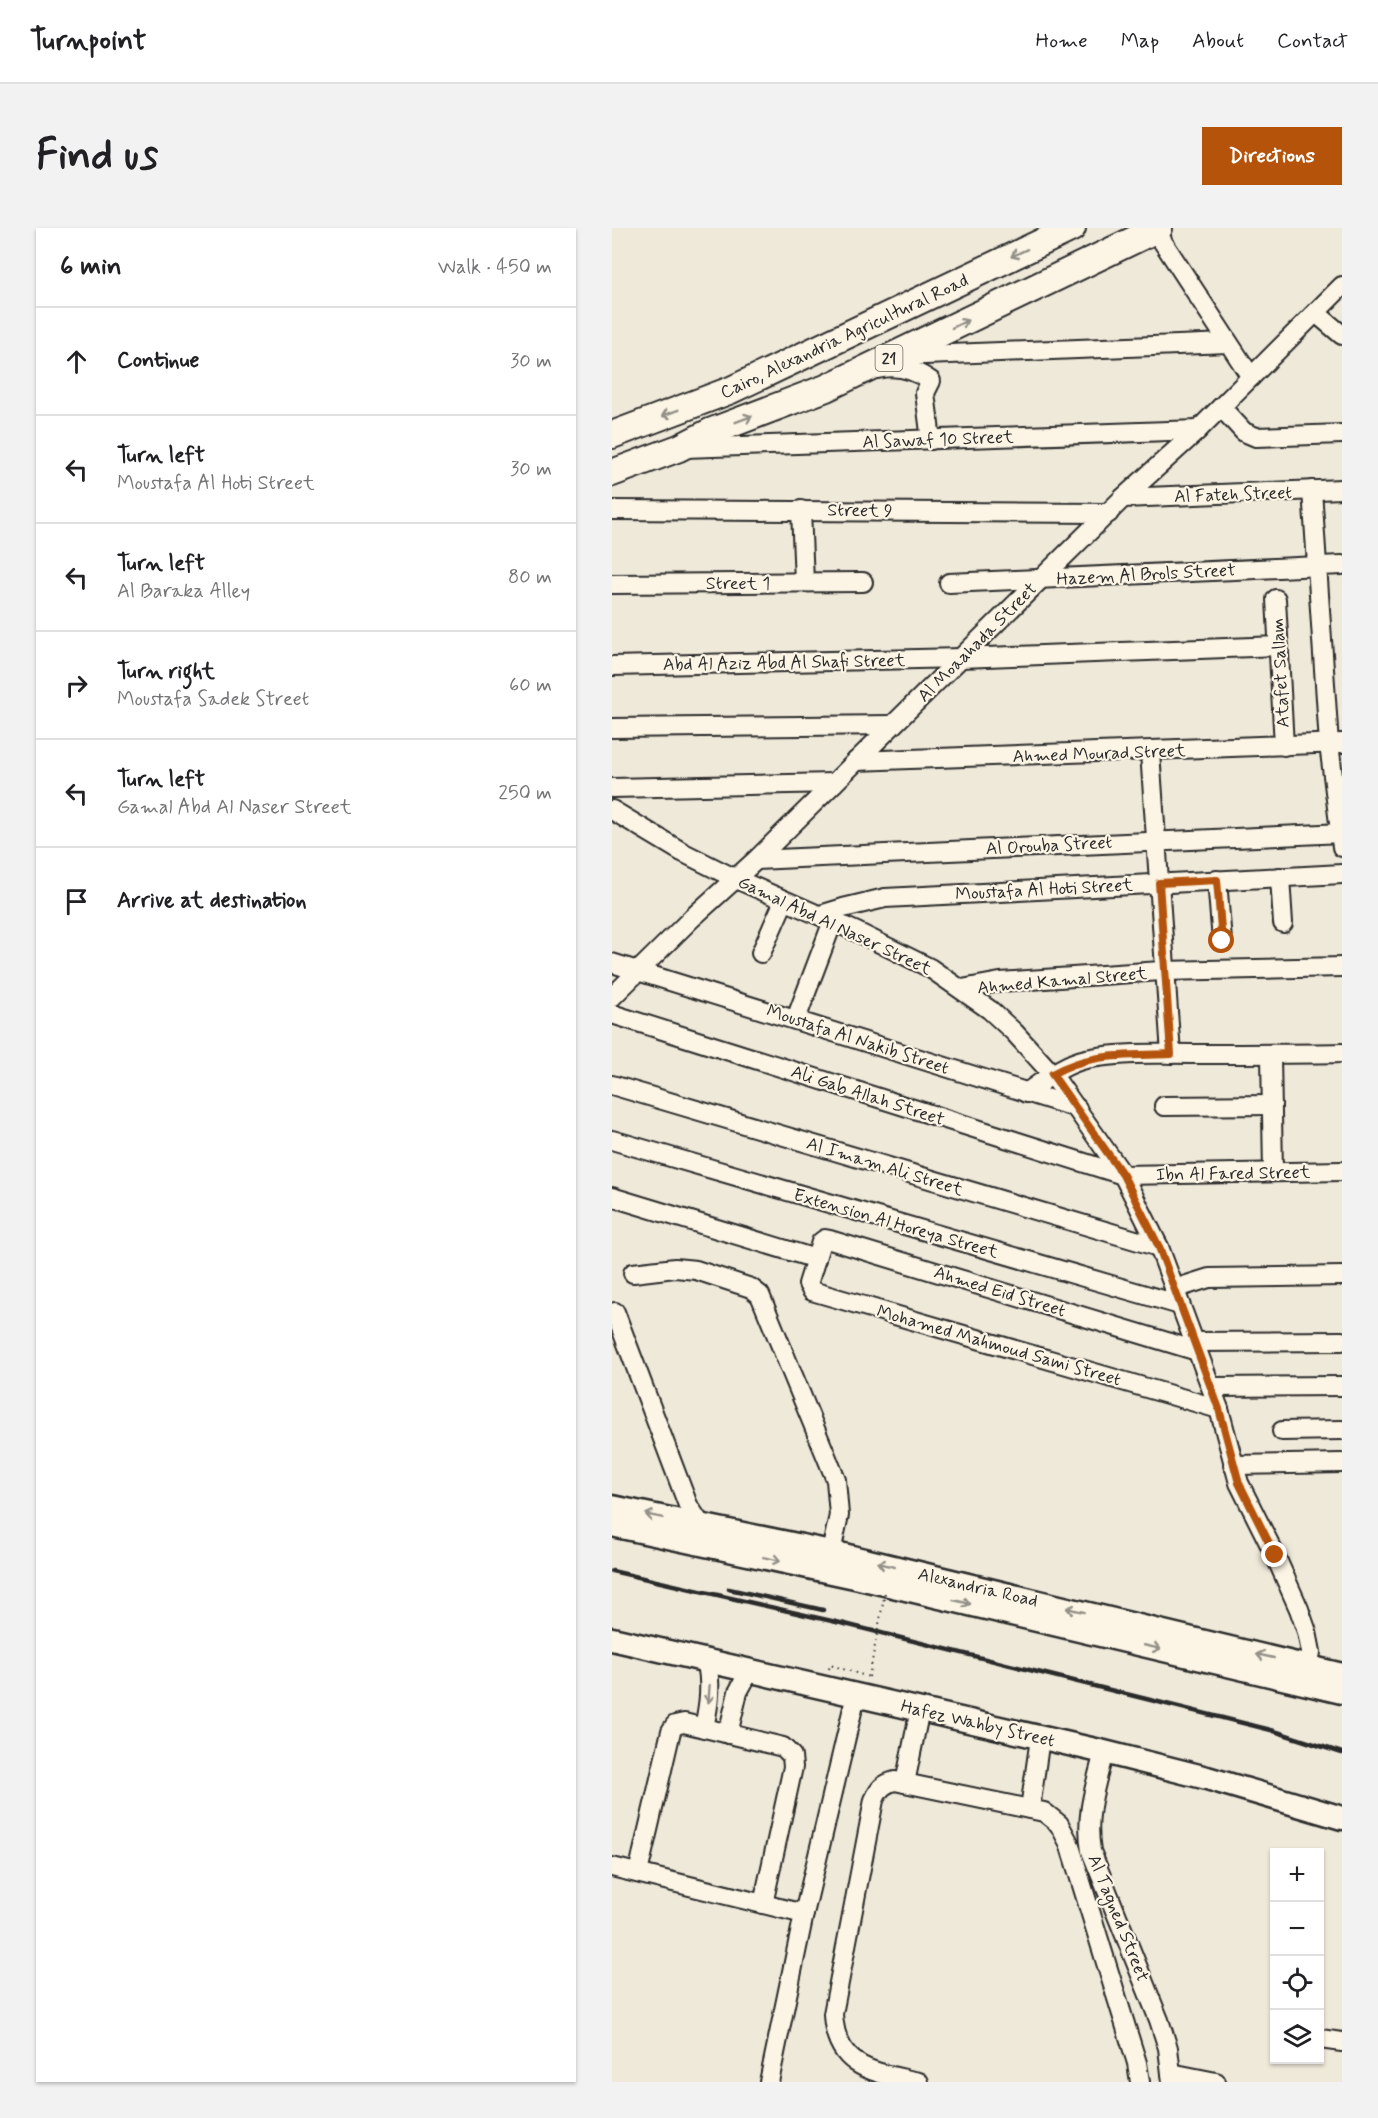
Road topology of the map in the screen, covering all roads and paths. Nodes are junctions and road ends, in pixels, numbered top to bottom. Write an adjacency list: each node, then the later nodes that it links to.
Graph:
1 (1072, 228): 5 (highway, Cairo, Alexandria Agricultural Road / 21, one-way to 5)
2 (1156, 229): 7 (street); 9 (highway, Cairo, Alexandria Agricultural Road / 21, one-way to 2)
3 (1342, 286): 4 (street, Al Moaahada Street)
4 (1316, 313): 6 (street); 11 (street, Al Moaahada Street)
5 (872, 323): 8 (highway, Cairo, Alexandria Agricultural Road / 21); 9 (highway)
6 (1342, 335)
7 (1228, 343): 9 (street); 11 (street)
8 (809, 353): 12 (highway); 16 (highway, Cairo, Alexandria Agricultural Road / 21, one-way to 16)
9 (894, 356): 10 (highway, Cairo, Alexandria Agricultural Road / 21)
10 (857, 373): 12 (highway, Cairo, Alexandria Agricultural Road / 21); 17 (street)
11 (1251, 377): 13 (street, Al Moaahada Street)
12 (826, 388): 18 (highway, Cairo, Alexandria Agricultural Road / 21, one-way to 12)
13 (1221, 407): 14 (street, Al Moaahada Street); 15 (street)
14 (1198, 430): 17 (street, Al Sawaf 10 Street); 22 (street, Al Moaahada Street)
15 (1342, 434)
16 (612, 435)
17 (931, 440): 18 (street, Al Sawaf 10 Street)
18 (679, 448): 19 (highway, Cairo, Alexandria Agricultural Road / 21)
19 (612, 473)
20 (1342, 489): 21 (street, Al Fateh Street)
21 (1312, 490): 22 (street, Al Fateh Street); 27 (street)
22 (1123, 498): 25 (street, Al Moaahada Street)
23 (612, 510): 24 (street, Street 9)
24 (801, 510): 25 (street, Street 9); 29 (street)
25 (1109, 513): 28 (street, Al Moaahada Street)
26 (1342, 565): 27 (street, Hazem Al Brols Street)
27 (1317, 566): 28 (street, Hazem Al Brols Street); 39 (street)
28 (1041, 579): 31 (street, Hazem Al Brols Street); 35 (street, Al Moaahada Street)
29 (804, 582): 30 (street, Street 1); 32 (street, Street 1)
30 (863, 582)
31 (949, 583)
32 (612, 584)
33 (1276, 599): 34 (street, Atafet Sallam)
34 (1279, 646): 35 (street, Abd Al Aziz Abd Al Shafi Street); 40 (street, Atafet Sallam)
35 (961, 658): 36 (street, Abd Al Aziz Abd Al Shafi Street); 37 (street, Al Moaahada Street)
36 (612, 666)
37 (892, 725): 38 (street); 42 (street, Al Moaahada Street)
38 (612, 728)
39 (1336, 744): 40 (street, Ahmed Mourad Street); 46 (street)
40 (1284, 746): 41 (street, Ahmed Mourad Street)
41 (1150, 752): 42 (street, Ahmed Mourad Street); 47 (street)
42 (856, 761): 43 (street, Al Moaahada Street)
43 (834, 783): 44 (street); 48 (street, Al Moaahada Street)
44 (612, 788)
45 (613, 812): 51 (street, Gamal Abd Al Naser Street)
46 (1341, 838): 47 (street, Al Orouba Street)
47 (1155, 840): 48 (street, Al Orouba Street); 53 (street)
48 (756, 860): 51 (street, Al Moaahada Street)
49 (1342, 874): 50 (street, Moustafa Al Hoti Street)
50 (1280, 877): 52 (street, Moustafa Al Hoti Street); 56 (street)
51 (736, 879): 54 (street, Gamal Abd Al Naser Street); 61 (street, Al Moaahada Street)
52 (1217, 880): 53 (street, Moustafa Al Hoti Street); 57 (street)
53 (1159, 883): 55 (street, Moustafa Al Hoti Street); 62 (street)
54 (784, 901): 55 (street, Gamal Abd Al Naser Street); 58 (street)
55 (827, 918): 63 (street, Gamal Abd Al Naser Street); 66 (street)
56 (1283, 923)
57 (1222, 941)
58 (761, 953)
59 (612, 963): 61 (street, Moustafa Al Nakib Street)
60 (1342, 967): 62 (street, Ahmed Kamal Street)
61 (638, 971): 64 (street, Al Moaahada Street); 66 (street, Moustafa Al Nakib Street)
62 (1165, 971): 63 (street, Ahmed Kamal Street); 68 (street)
63 (962, 989): 70 (street, Gamal Abd Al Naser Street)
64 (612, 997)
65 (612, 1014): 79 (street, Ali Gab Allah Street)
66 (796, 1019): 72 (street, Moustafa Al Nakib Street)
67 (1342, 1053): 69 (street)
68 (1171, 1054): 69 (street); 70 (street)
69 (1271, 1054): 73 (street)
70 (1052, 1074): 72 (street); 75 (street, Gamal Abd Al Naser Street)
71 (612, 1085): 81 (street, Al Imam Ali Street)
72 (1026, 1093): 75 (street, Moustafa Al Nakib Street)
73 (1272, 1105): 74 (street); 78 (street)
74 (1164, 1106)
75 (1077, 1108): 79 (street, Gamal Abd Al Naser Street)
76 (612, 1140): 85 (street, Extension Al Horeya Street)
77 (1342, 1171): 78 (street, Ibn Al Fared Street)
78 (1273, 1172): 79 (street, Ibn Al Fared Street)
79 (1123, 1175): 81 (street, Gamal Abd Al Naser Street)
80 (612, 1197): 82 (street)
81 (1159, 1247): 85 (street, Gamal Abd Al Naser Street)
82 (816, 1259): 88 (street, Ahmed Eid Street); 91 (street, Mohamed Mahmoud Sami Street)
83 (633, 1273): 100 (street)
84 (1342, 1276): 85 (street)
85 (1177, 1297): 88 (street, Gamal Abd Al Naser Street)
86 (615, 1312): 98 (street)
87 (1342, 1341): 88 (street)
88 (1196, 1346): 90 (street, Gamal Abd Al Naser Street)
89 (1342, 1386): 90 (street)
90 (1211, 1387): 91 (street, Gamal Abd Al Naser Street)
91 (1219, 1409): 95 (street, Gamal Abd Al Naser Street)
92 (1342, 1430): 93 (street)
93 (1282, 1431)
94 (1342, 1463): 95 (street)
95 (1233, 1465): 106 (street, Gamal Abd Al Naser Street)
96 (612, 1507): 98 (main road, Alexandria Road, one-way to 96)
97 (612, 1525): 98 (main road, Alexandria Road)
98 (700, 1534): 99 (main road, Alexandria Road)
99 (729, 1541): 100 (main road, Alexandria Road); 106 (main road, Alexandria Road, one-way to 106)
100 (831, 1552): 106 (main road, Alexandria Road, one-way to 100)
101 (885, 1593): 108 (path, bridge)
102 (612, 1639): 103 (main road, Hafez Wahby Street)
103 (706, 1659): 105 (main road, Hafez Wahby Street); 111 (street, one-way to 111)
104 (830, 1665): 108 (path)
105 (750, 1670): 108 (main road, Hafez Wahby Street); 112 (street)
106 (1307, 1674): 107 (main road, Alexandria Road); 109 (main road, Alexandria Road)
107 (1342, 1675)
108 (862, 1686): 110 (main road, Hafez Wahby Street); 121 (street)
109 (1342, 1692)
110 (920, 1709): 113 (main road, Hafez Wahby Street); 115 (street)
111 (704, 1728): 112 (street); 119 (street)
112 (728, 1734): 120 (street)
113 (1040, 1738): 114 (main road, Hafez Wahby Street); 116 (street)
114 (1104, 1752): 117 (main road, Hafez Wahby Street); 124 (street, Al Tagned Street)
115 (905, 1783): 116 (street); 126 (street)
116 (1030, 1809): 127 (street)
117 (1342, 1818)
118 (612, 1867): 119 (street)
119 (638, 1873): 120 (street)
120 (763, 1904): 121 (street)
121 (804, 1914): 125 (street)
122 (1324, 2040): 123 (street)
123 (1342, 2042)
124 (1172, 2078): 128 (street)
125 (769, 2082)
126 (920, 2082)
127 (1140, 2082)
128 (1216, 2082)

